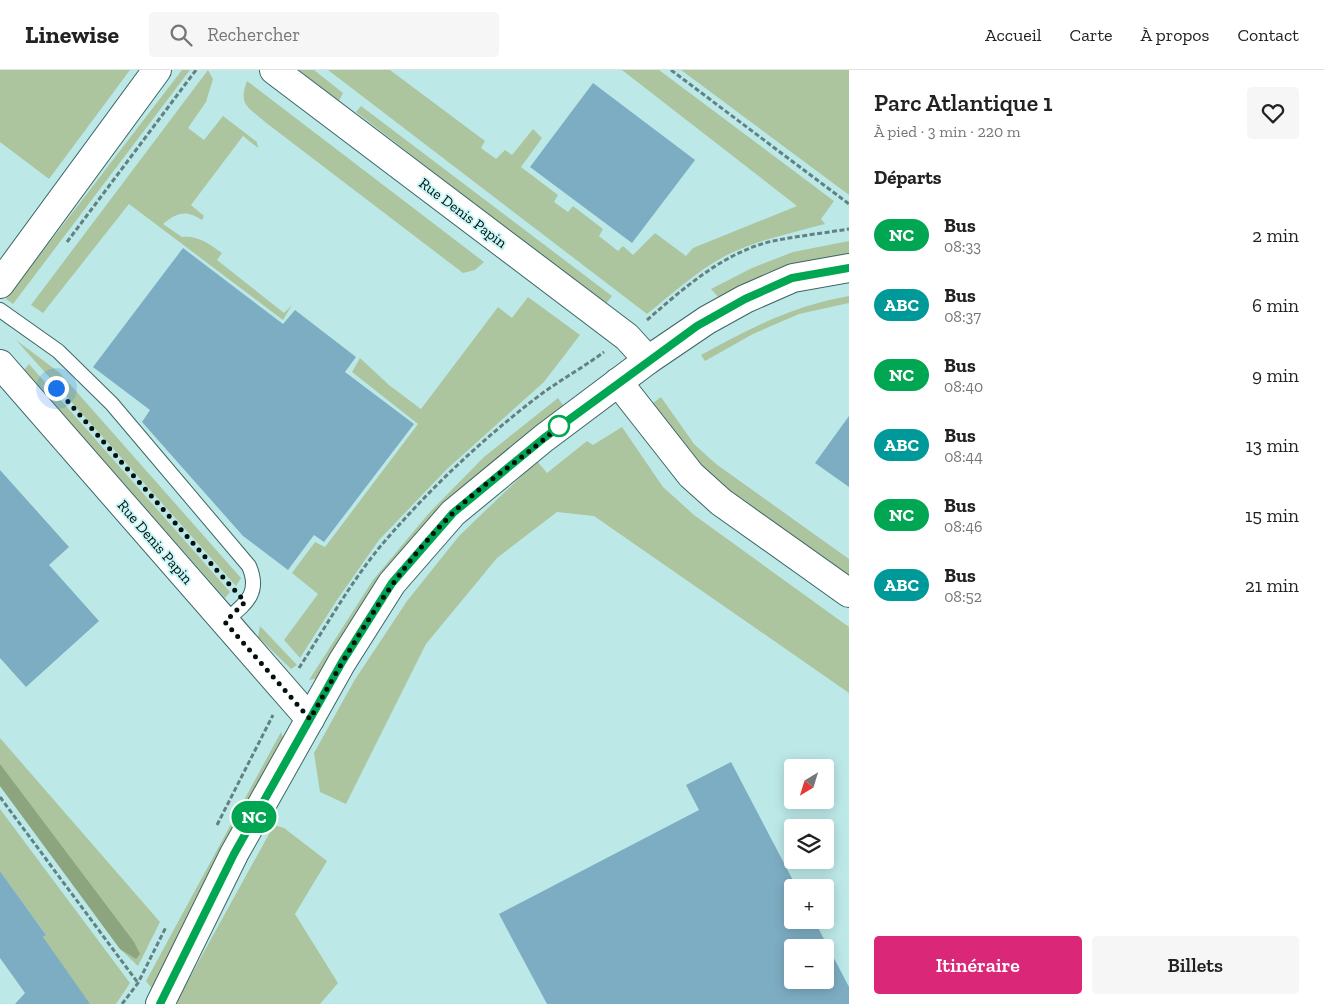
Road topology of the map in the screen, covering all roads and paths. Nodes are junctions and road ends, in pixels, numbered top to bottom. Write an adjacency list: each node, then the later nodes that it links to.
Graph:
1 (157, 70): 8 (street)
2 (196, 70): 6 (path)
3 (274, 70): 10 (street, Rue Denis Papin)
4 (672, 70): 5 (path)
5 (849, 204)
6 (64, 245)
7 (849, 268): 10 (street)
8 (0, 284)
9 (0, 310): 14 (lane)
10 (648, 360): 12 (street)
11 (0, 364): 14 (street, Rue Denis Papin)
12 (618, 382): 13 (street); 17 (street)
13 (849, 592)
14 (225, 622): 17 (street, Rue Denis Papin)
15 (294, 658): 16 (path)
16 (300, 665)
17 (310, 719): 19 (street)
18 (0, 797): 19 (path)
19 (152, 997)

